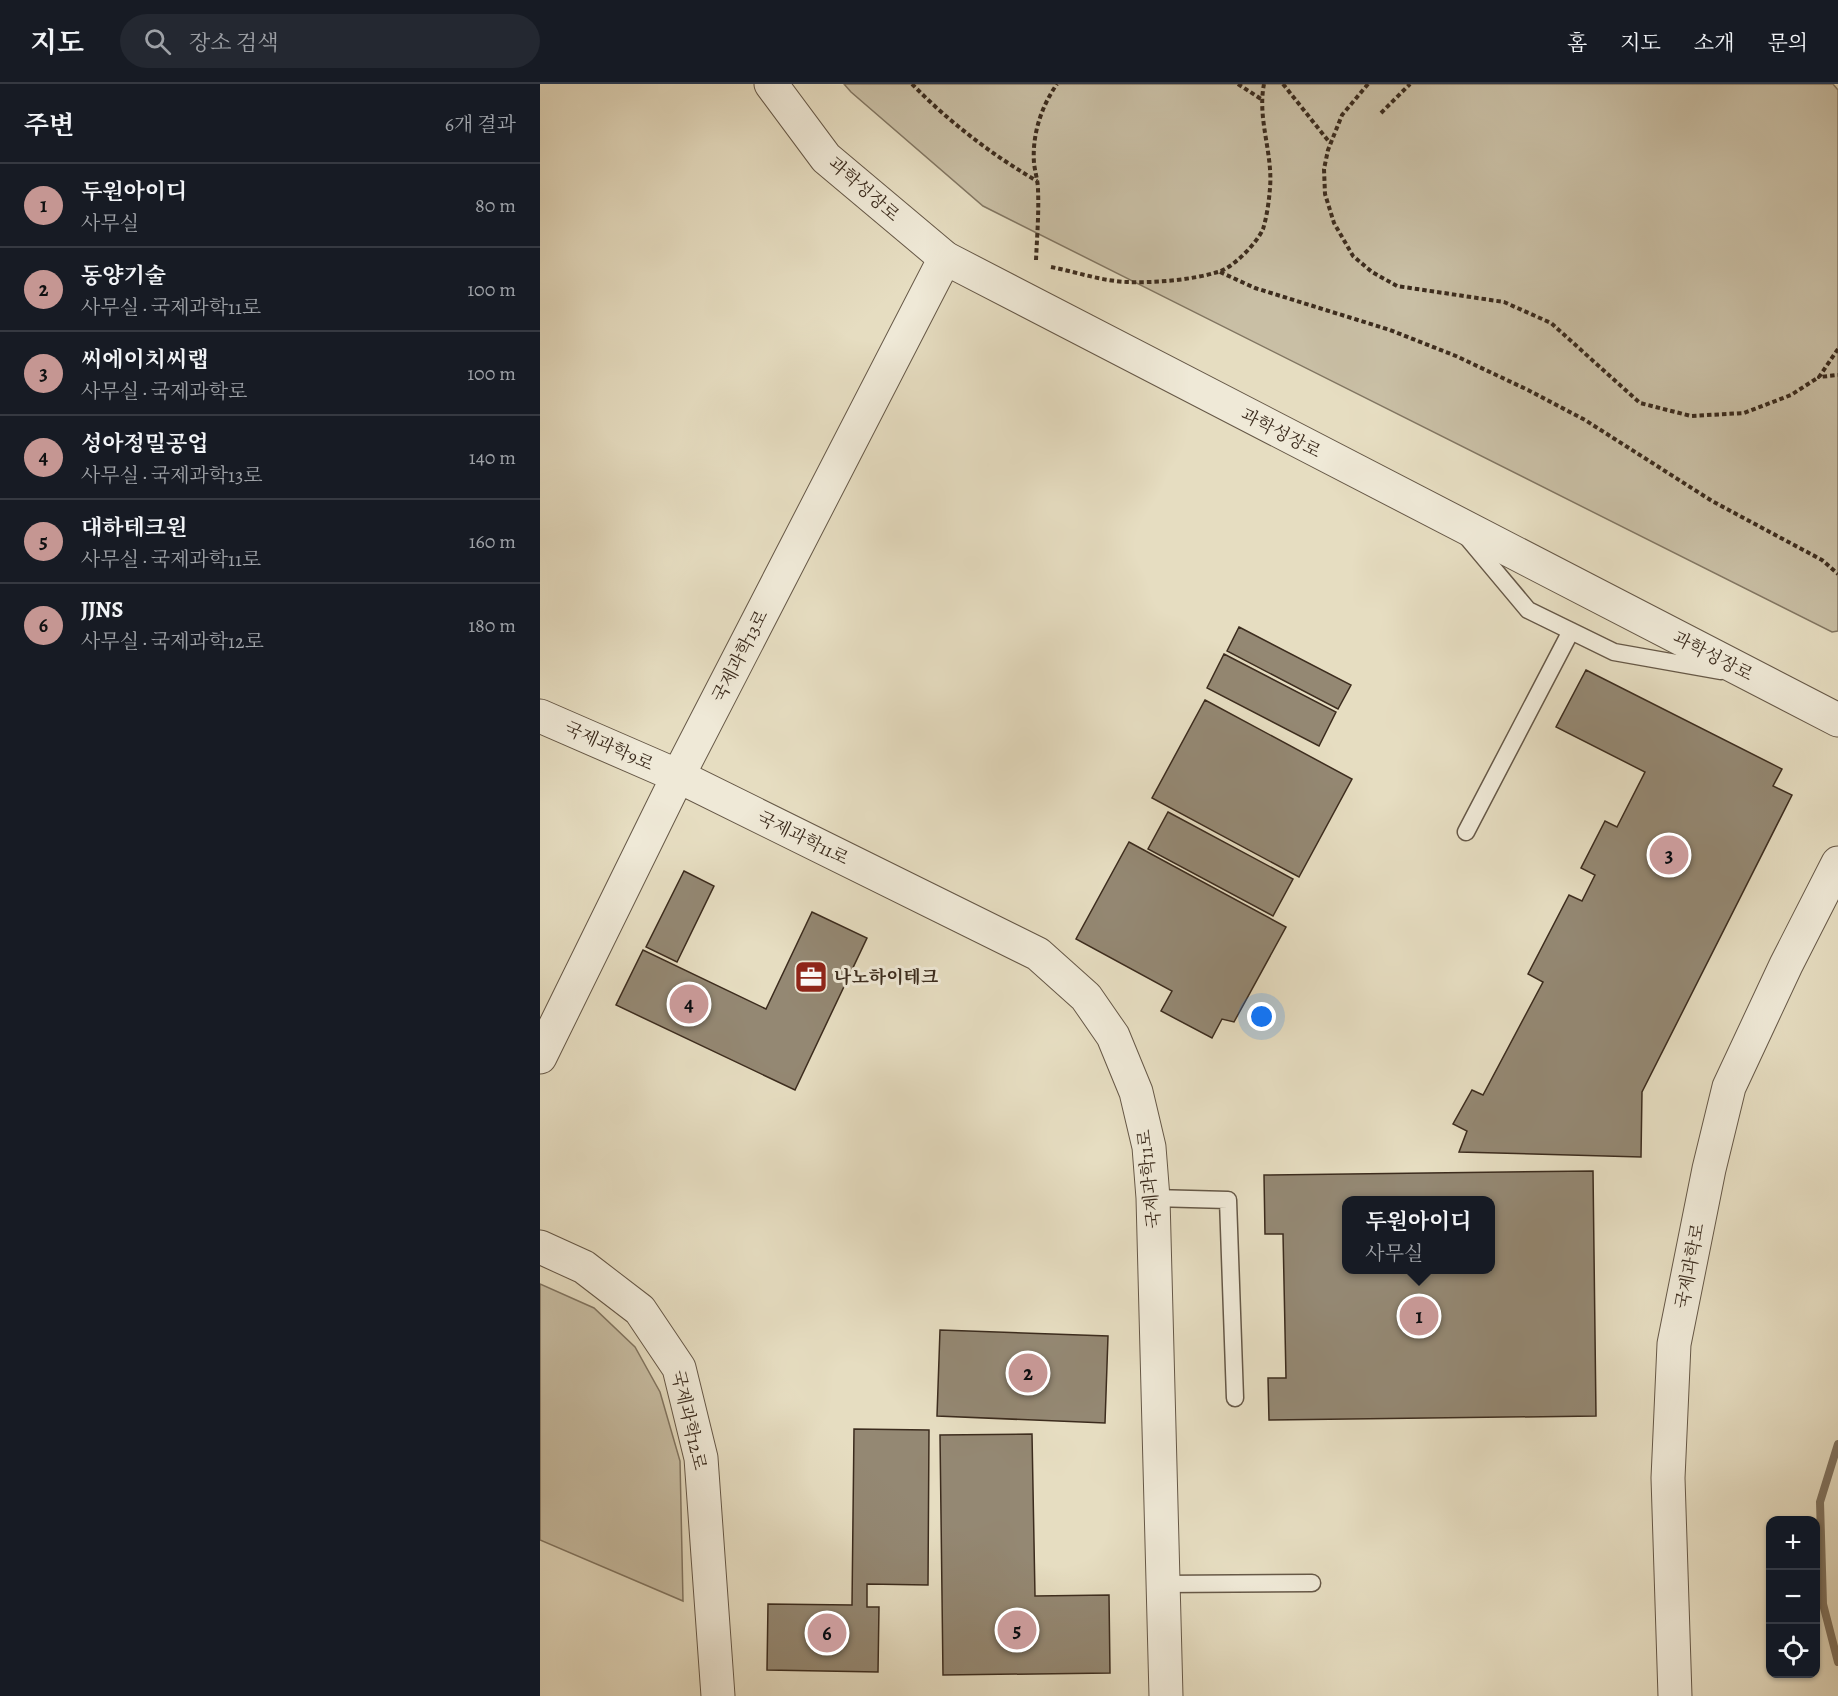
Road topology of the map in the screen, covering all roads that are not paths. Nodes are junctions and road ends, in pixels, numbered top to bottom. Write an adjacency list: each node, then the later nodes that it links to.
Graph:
1 (771, 84): 2 (street, 과학성장로)
2 (945, 258): 3 (street, 과학성장로); 8 (street, 국제과학13로)
3 (1454, 522): 4 (lane); 5 (street, 과학성장로)
4 (1571, 631): 5 (lane); 9 (lane)
5 (1755, 677): 7 (street, 과학성장로)
6 (540, 716): 8 (street, 국제과학9로)
7 (1838, 720)
8 (678, 776): 11 (street, 국제과학13로); 12 (street, 국제과학11로)
9 (1466, 832)
10 (1838, 863): 19 (street, 국제과학로)
11 (540, 1057)
12 (1154, 1198): 14 (lane); 16 (street, 국제과학11로)
13 (540, 1247): 17 (street, 국제과학12로)
14 (1235, 1398)
15 (1312, 1583): 16 (lane)
16 (1162, 1584): 18 (street, 국제과학11로)
17 (718, 1696)
18 (1166, 1696)
19 (1675, 1696)

